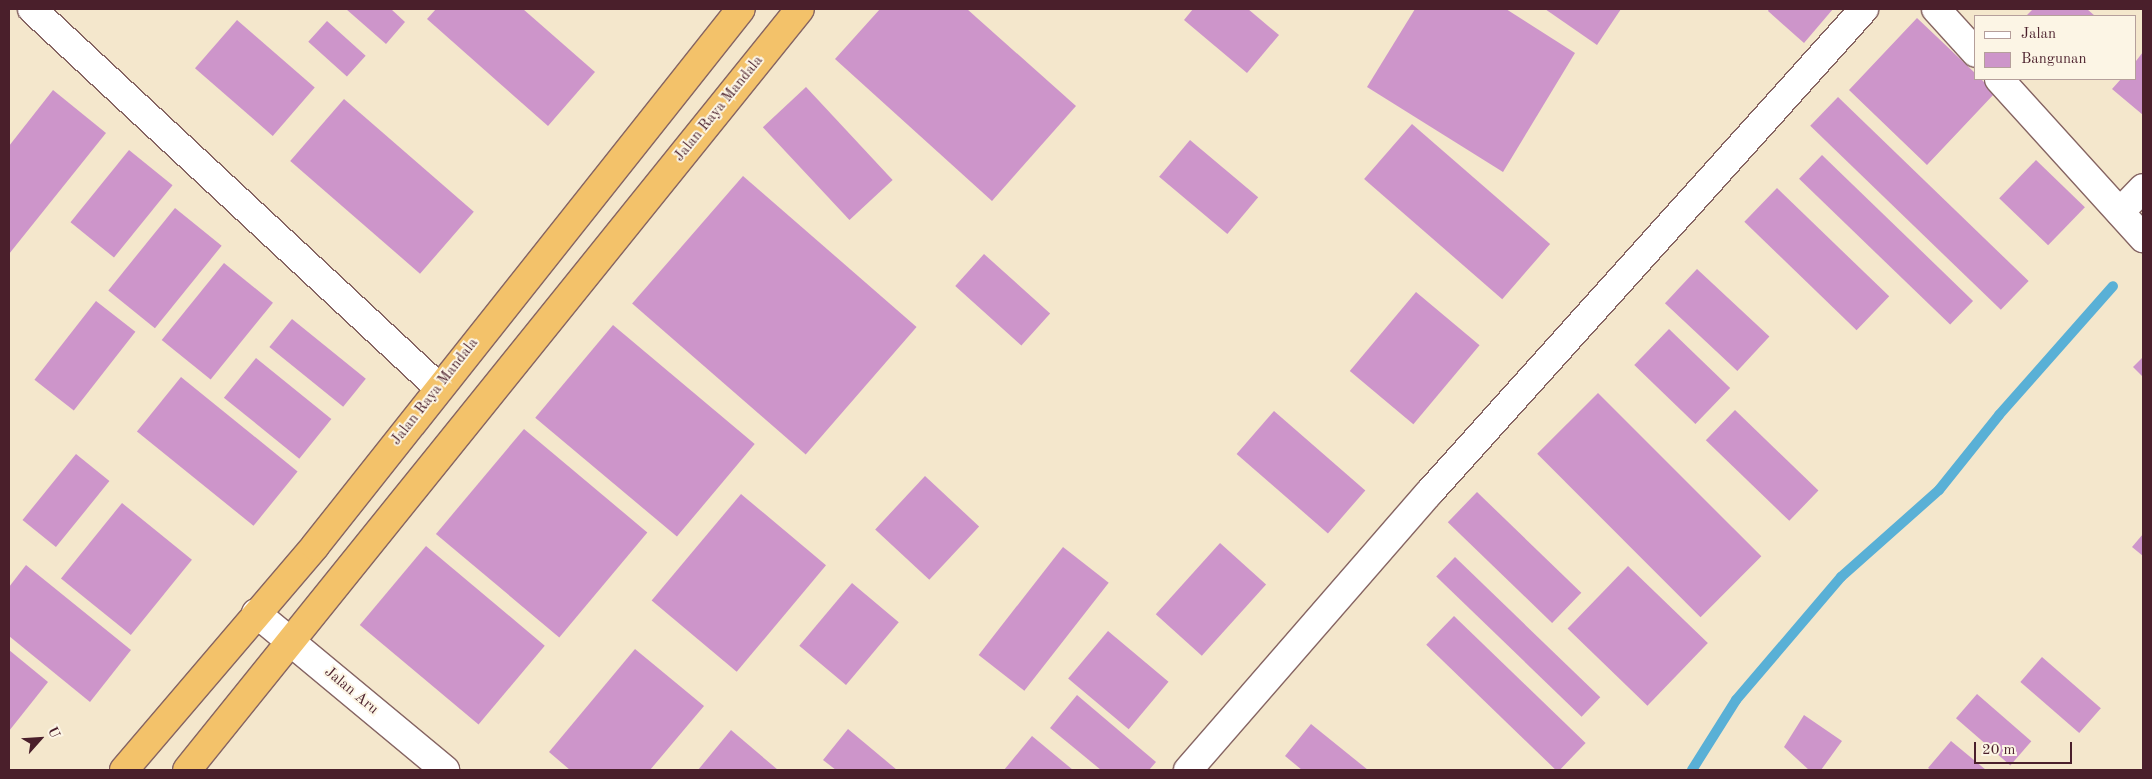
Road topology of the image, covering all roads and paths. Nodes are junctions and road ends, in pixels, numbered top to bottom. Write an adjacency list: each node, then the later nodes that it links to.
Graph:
1 (32, 9): 11 (street)
2 (741, 9): 11 (highway, Jalan Raya Mandala)
3 (800, 9): 13 (highway, Jalan Raya Mandala)
4 (1864, 9): 17 (street)
5 (1936, 9): 6 (street)
6 (1974, 51)
7 (2000, 80): 9 (street)
8 (2143, 188): 9 (street)
9 (2120, 212): 10 (street)
10 (2143, 238)
11 (438, 387): 12 (highway, Jalan Raya Mandala)
12 (256, 614): 13 (street, Jalan Aru); 14 (highway, Jalan Raya Mandala)
13 (292, 641): 15 (highway, Jalan Raya Mandala); 16 (street, Jalan Aru)
14 (124, 770)
15 (187, 770)
16 (445, 770)
17 (1188, 770)

